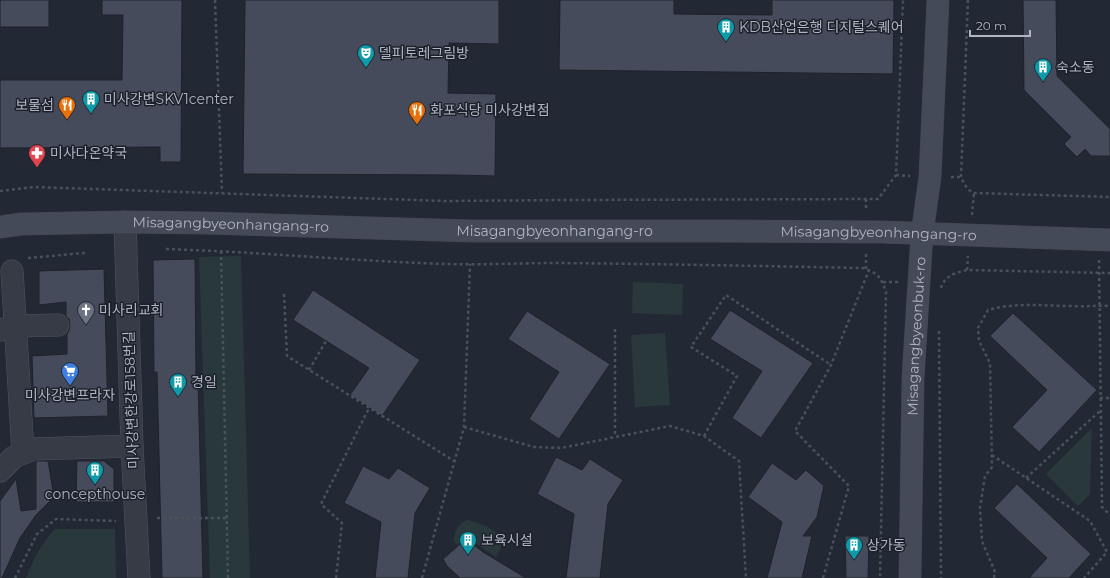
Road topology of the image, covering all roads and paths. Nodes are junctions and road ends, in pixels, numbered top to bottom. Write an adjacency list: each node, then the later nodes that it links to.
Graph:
1 (215, 0): 6 (path)
2 (903, 0): 6 (path)
3 (938, 0): 10 (street, Misagangbyeonbuk-ro)
4 (968, 0): 7 (path)
5 (0, 191): 6 (path)
6 (222, 193)
7 (1110, 197)
8 (125, 222): 9 (street, Misagangbyeonhangang-ro); 10 (street, Misagangbyeonhangang-ro); 38 (street, 미사강변한강로158번길)
9 (0, 226)
10 (922, 234): 11 (street, Misagangbyeonhangang-ro); 56 (street, Misagangbyeonbuk-ro)
11 (1104, 239): 18 (path)
12 (166, 249): 13 (path)
13 (221, 250): 15 (path); 46 (path)
14 (85, 253): 16 (path)
15 (470, 264): 17 (path); 35 (path)
16 (19, 265): 25 (street)
17 (869, 270): 29 (path); 55 (path)
18 (1099, 273): 19 (path); 20 (path); 22 (path)
19 (1110, 273)
20 (941, 290)
21 (284, 294): 30 (path)
22 (1099, 305): 23 (path); 31 (path); 40 (path)
23 (1110, 306)
24 (58, 325): 25 (street)
25 (7, 328): 39 (street)
26 (939, 328): 57 (path)
27 (615, 329): 37 (path)
28 (326, 341): 30 (path)
29 (831, 365): 36 (path); 54 (path)
30 (309, 370): 33 (path)
31 (1100, 398): 32 (path); 34 (path)
32 (1110, 398)
33 (369, 408): 41 (path); 51 (path)
34 (1100, 410): 43 (path); 44 (path)
35 (464, 427): 37 (path); 41 (path)
36 (704, 436): 37 (path); 53 (path)
37 (615, 437)
38 (132, 446): 39 (street); 49 (street, 미사강변한강로158번길)
39 (23, 453): 42 (street)
40 (992, 455): 43 (path); 58 (path)
41 (454, 462): 52 (path)
42 (0, 471)
43 (1026, 478): 59 (path)
44 (1110, 515)
45 (153, 518): 46 (path)
46 (227, 518): 50 (path)
47 (123, 522): 48 (path)
48 (15, 578)
49 (139, 578)
50 (228, 578)
51 (336, 578)
52 (422, 578)
53 (746, 578)
54 (823, 578)
55 (880, 578)
56 (910, 578)
57 (941, 578)
58 (994, 578)
59 (1084, 578)

